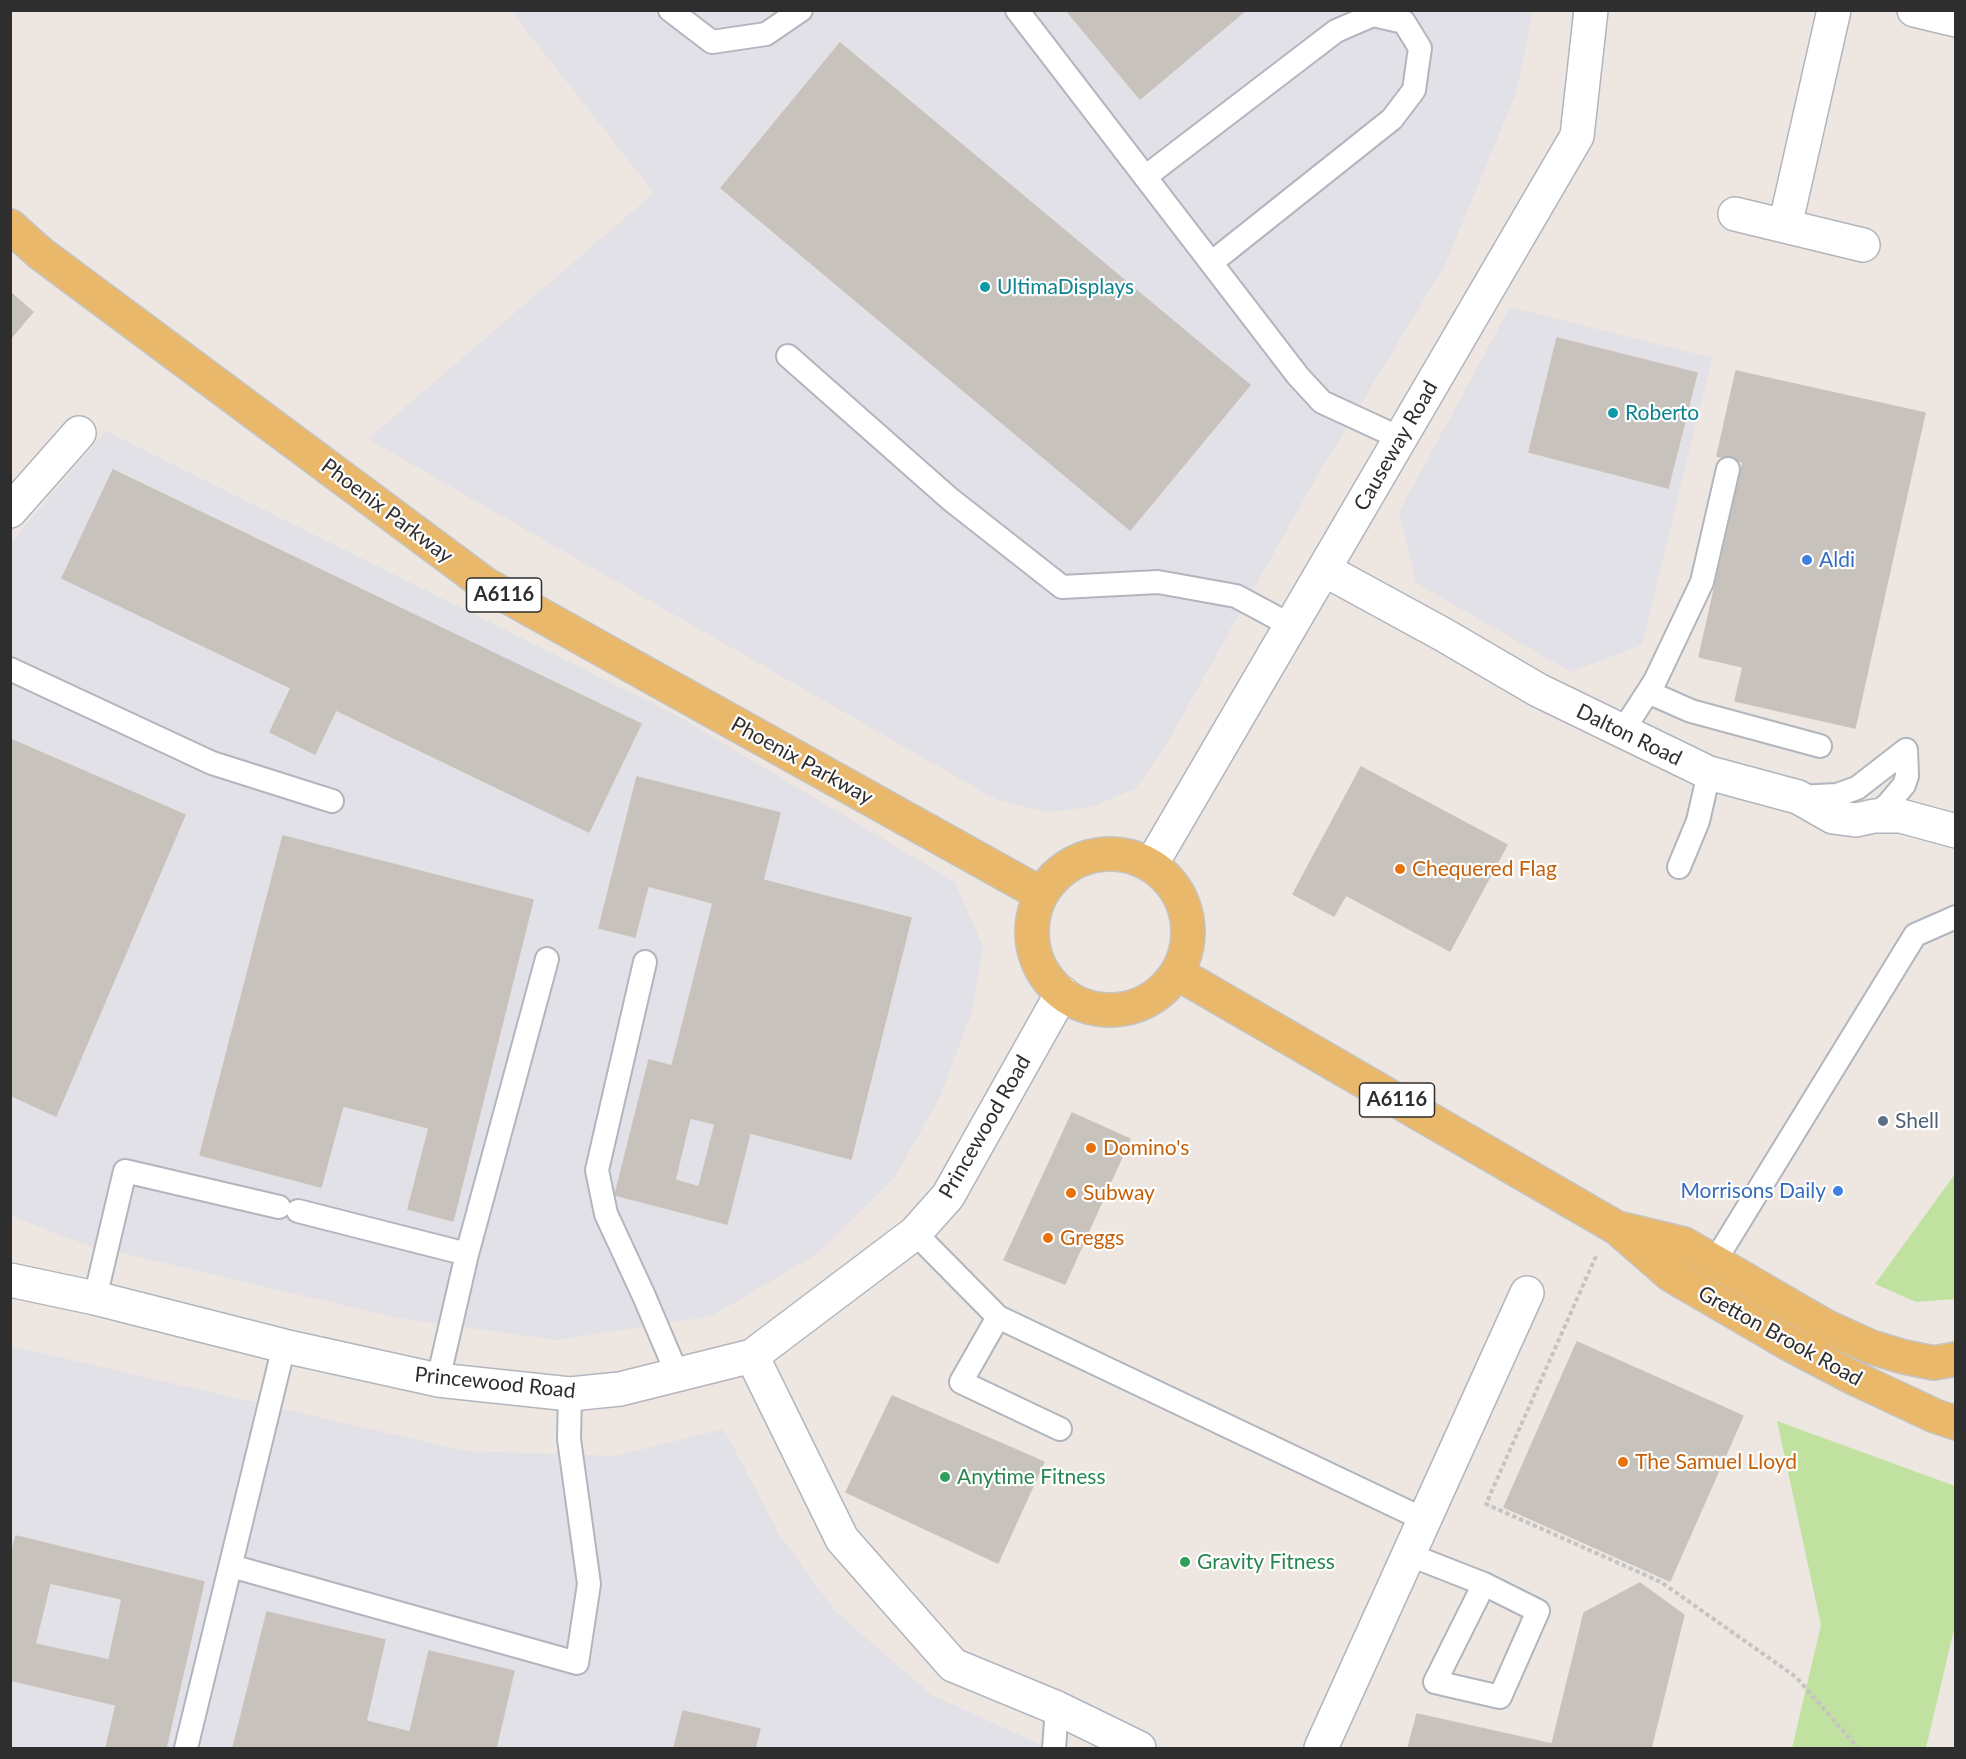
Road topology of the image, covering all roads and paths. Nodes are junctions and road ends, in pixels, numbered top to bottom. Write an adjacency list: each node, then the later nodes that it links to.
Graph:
1 (670, 10): 2 (lane)
2 (801, 10)
3 (1017, 10): 8 (lane)
4 (1591, 10): 16 (street, Causeway Road)
5 (1834, 10): 11 (street)
6 (1914, 10): 7 (street)
7 (1956, 20)
8 (1145, 177): 13 (lane); 13 (lane)
9 (1736, 214): 11 (street)
10 (10, 226): 32 (main road, Phoenix Parkway / A6116)
11 (1785, 226): 12 (street)
12 (1863, 244)
13 (1211, 263): 16 (lane)
14 (789, 356): 20 (lane)
15 (80, 434): 18 (street)
16 (1400, 438): 19 (street, Causeway Road)
17 (1728, 469): 22 (lane)
18 (10, 511)
19 (1325, 570): 20 (street, Causeway Road); 23 (street, Dalton Road)
20 (1292, 626): 30 (street, Causeway Road)
21 (10, 669): 27 (lane)
22 (1648, 692): 23 (lane); 24 (lane)
23 (1622, 732): 25 (street, Dalton Road)
24 (1820, 746)
25 (1709, 773): 26 (street, Dalton Road); 31 (lane)
26 (1798, 797): 28 (street, Dalton Road); 28 (lane)
27 (332, 801)
28 (1874, 816): 29 (street, Dalton Road)
29 (1956, 831)
30 (1152, 865): 32 (main road); 36 (main road)
31 (1679, 867)
32 (1041, 894): 37 (main road)
33 (1956, 917): 41 (lane)
34 (547, 959): 40 (lane)
35 (645, 962): 49 (lane)
36 (1177, 973): 37 (main road); 38 (main road, Gretton Brook Road / A6116)
37 (1062, 993): 39 (street, Princewood Road)
38 (1614, 1226): 41 (main road, Gretton Brook Road / A6116); 52 (main road, Gretton Brook Road / A6116); 63 (path)
39 (915, 1233): 45 (lane); 47 (street, Princewood Road)
40 (467, 1254): 44 (lane); 50 (lane)
41 (1715, 1261): 48 (main road, Gretton Brook Road / A6116)
42 (10, 1280): 44 (street, Princewood Road)
43 (1527, 1293): 54 (street)
44 (95, 1298): 46 (street, Princewood Road)
45 (998, 1317): 53 (lane); 54 (lane)
46 (284, 1346): 50 (street, Princewood Road); 56 (lane)
47 (752, 1356): 49 (street, Princewood Road); 58 (street)
48 (1956, 1359)
49 (678, 1376): 51 (street, Princewood Road)
50 (438, 1380): 51 (street, Princewood Road)
51 (570, 1394): 56 (lane)
52 (1956, 1423)
53 (1060, 1429)
54 (1425, 1520): 55 (street)
55 (1410, 1555): 57 (lane); 62 (street)
56 (231, 1566): 59 (lane)
57 (1484, 1584): 57 (lane)
58 (1057, 1708): 60 (lane); 61 (street)
59 (186, 1749)
60 (1054, 1749)
61 (1139, 1749)
62 (1321, 1749)
63 (1858, 1749)

